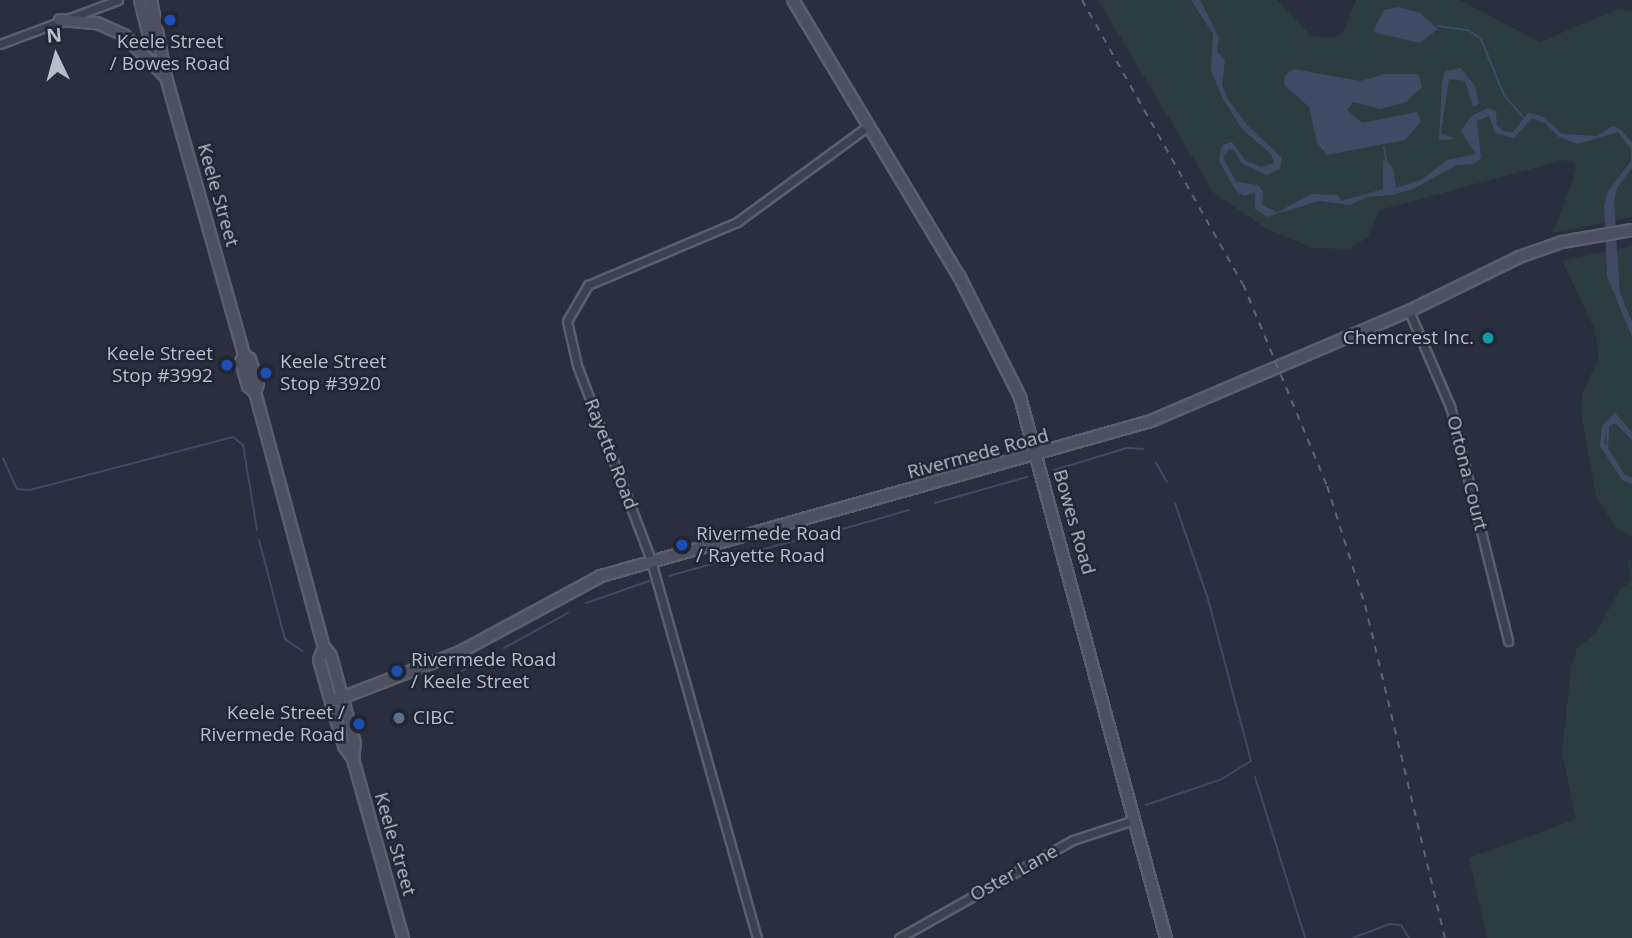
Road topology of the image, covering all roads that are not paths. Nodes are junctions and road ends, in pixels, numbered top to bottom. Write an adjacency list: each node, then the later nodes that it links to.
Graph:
1 (118, 0): 5 (street)
2 (140, 0): 7 (street, Keele Street)
3 (151, 0): 7 (street, Keele Street)
4 (793, 0): 9 (street, Bowes Road)
5 (60, 20): 6 (street); 8 (street)
6 (0, 44)
7 (158, 45): 8 (street, Keele Street)
8 (166, 77): 15 (street, Keele Street)
9 (867, 127): 12 (street, Bowes Road); 13 (street, Rayette Road)
10 (1632, 230): 11 (street, Rivermede Road)
11 (1409, 311): 12 (street, Rivermede Road); 14 (street, Ortona Court)
12 (1036, 457): 13 (street, Rivermede Road); 19 (street, Bowes Road)
13 (651, 560): 16 (street, Rivermede Road); 21 (street, Rayette Road)
14 (1508, 641)
15 (324, 647): 16 (street, Keele Street); 17 (street, Keele Street)
16 (342, 699): 17 (street, Rivermede Road); 18 (street, Keele Street)
17 (331, 702): 18 (street, Keele Street)
18 (353, 759): 20 (street, Keele Street)
19 (1135, 820): 22 (street, Oster Lane); 23 (street, Bowes Road)
20 (403, 938)
21 (757, 938)
22 (899, 938)
23 (1166, 938)

